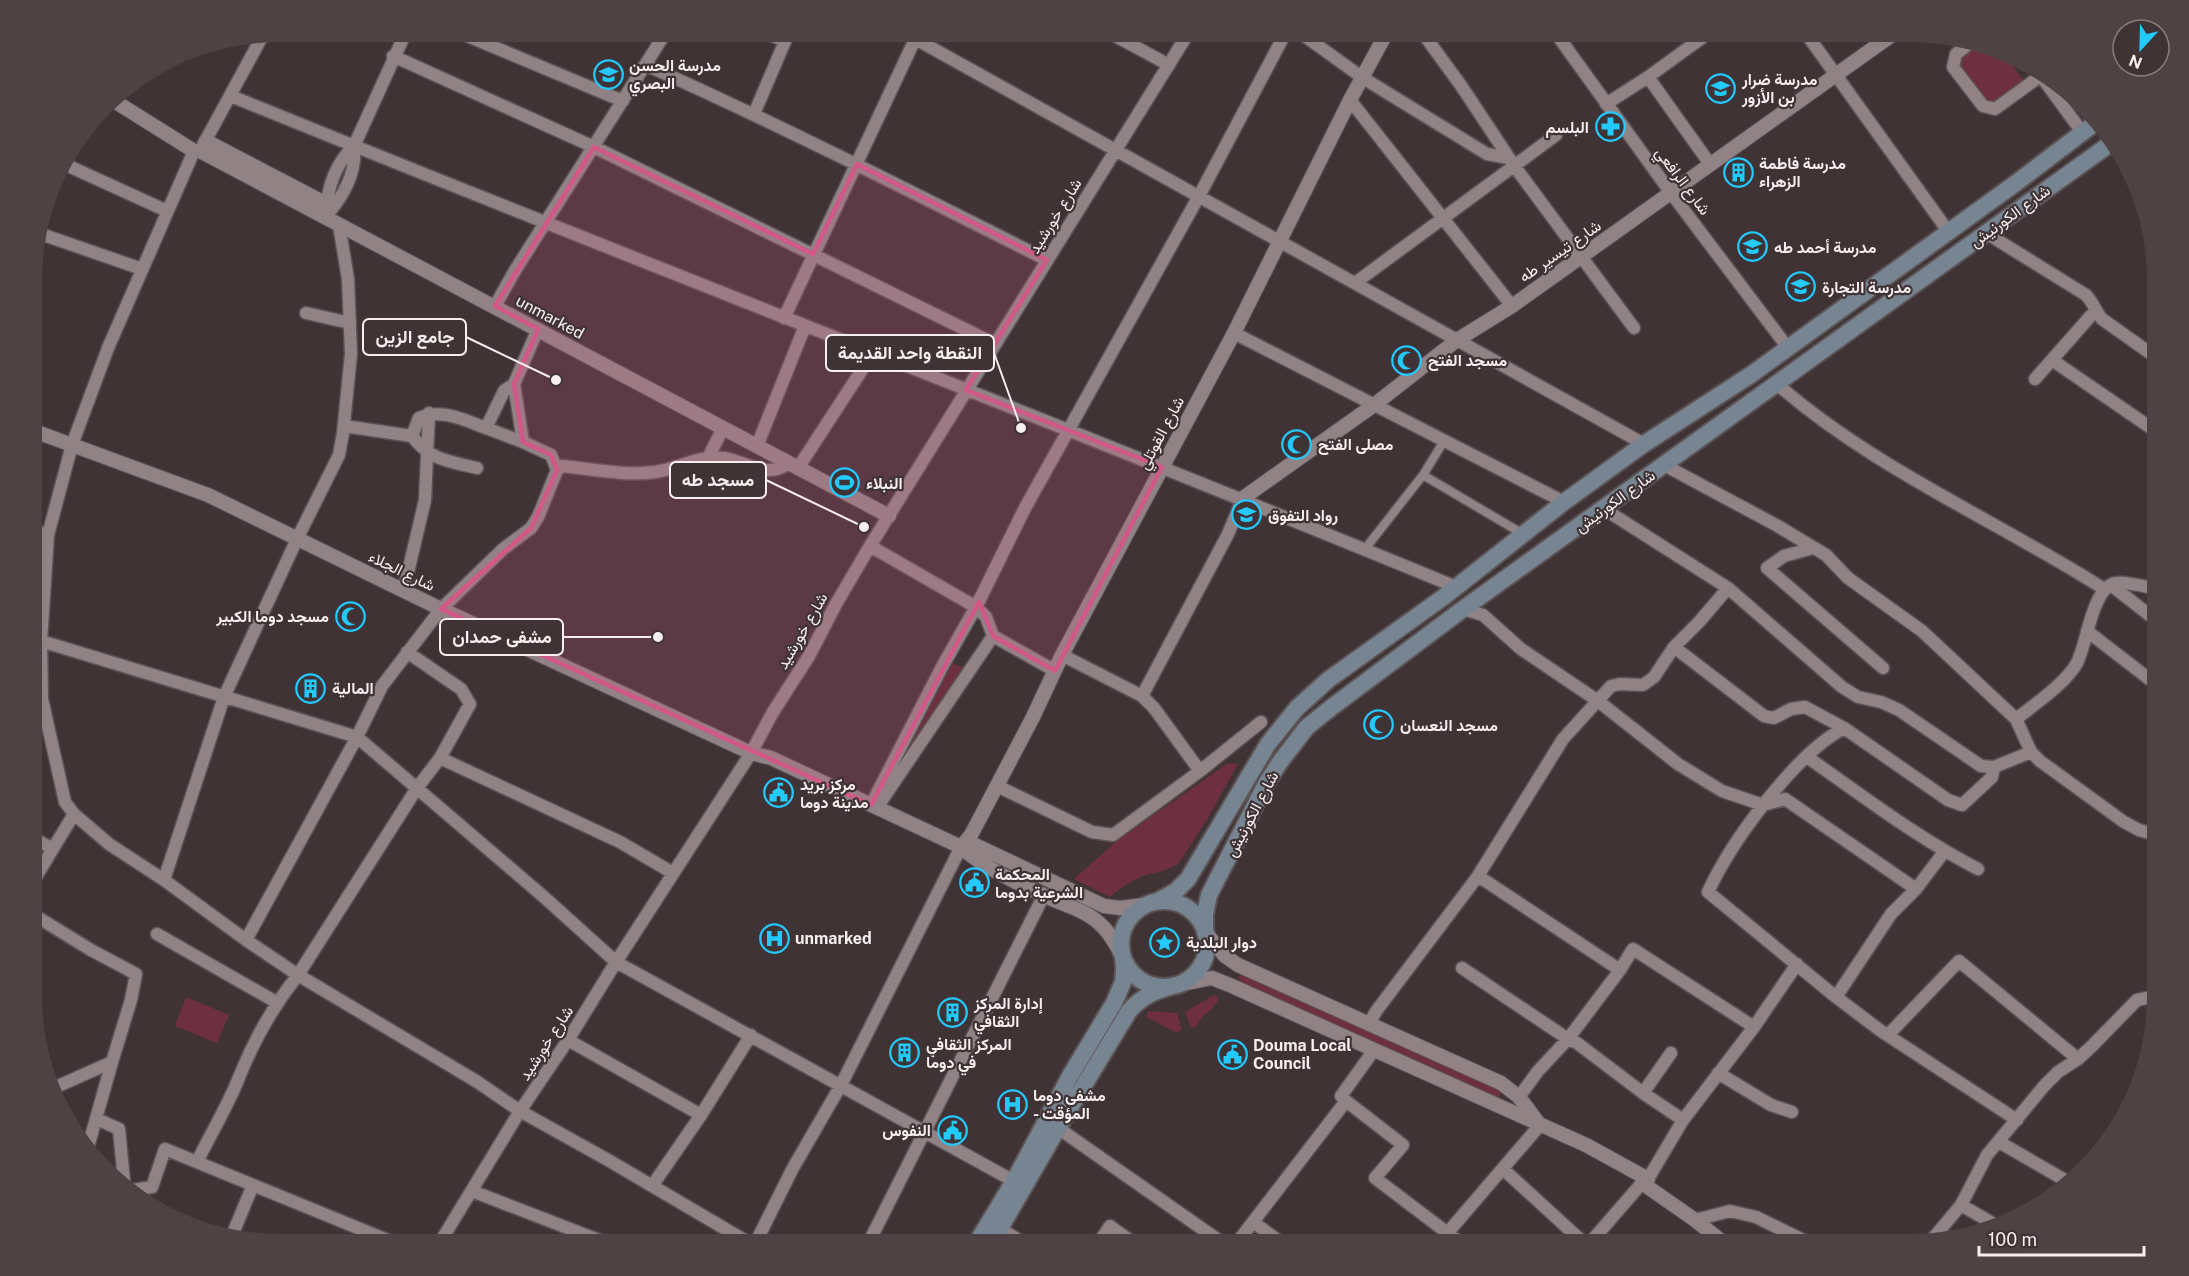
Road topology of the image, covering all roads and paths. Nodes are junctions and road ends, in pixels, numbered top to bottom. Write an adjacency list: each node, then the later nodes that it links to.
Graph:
1 (401, 42): 19 (street)
2 (482, 42): 29 (street)
3 (660, 42): 20 (street)
4 (784, 42): 32 (street)
5 (914, 42): 41 (street)
6 (929, 42): 39 (street)
7 (1126, 42): 21 (street)
8 (1183, 42): 21 (street, شارع خورشيد)
9 (1281, 42): 45 (street)
10 (1313, 42): 24 (street)
11 (1383, 42): 24 (street, شارع القوتلي)
12 (1429, 42): 40 (street)
13 (1562, 42): 31 (street, شارع الرافعي)
14 (1688, 42): 23 (street)
15 (1812, 42): 22 (street)
16 (1882, 42): 22 (street, شارع تيسير طه)
17 (259, 43): 26 (street)
18 (1963, 49): 25 (street)
19 (393, 56): 35 (street); 36 (street)
20 (646, 65): 29 (street); 32 (street)
21 (1169, 65): 39 (street, شارع خورشيد)
22 (1836, 76): 42 (street, شارع تيسير طه); 51 (street)
23 (1648, 77): 31 (street); 42 (street)
24 (1363, 78): 28 (street, شارع القوتلي); 40 (street)
25 (2036, 79)
26 (231, 96): 35 (street); 38 (street)
27 (2062, 98): 33 (street)
28 (1350, 100): 48 (street); 54 (street, شارع القوتلي)
29 (623, 101): 36 (street)
30 (120, 104): 38 (street, unmarked)
31 (1606, 104): 44 (street, شارع الرافعي)
32 (754, 114): 41 (street)
33 (2088, 127): 51 (main road, شارع الكورنيش)
34 (1556, 135): 40 (street)
35 (354, 146): 47 (street); 49 (street)
36 (594, 147): 49 (street); 55 (street)
37 (2106, 147): 52 (main road, شارع الكورنيش)
38 (200, 148): 46 (street); 47 (street, unmarked)
39 (1117, 150): 45 (street); 57 (street, شارع خورشيد)
40 (1512, 162): 48 (street); 56 (street)
41 (857, 164): 55 (street); 57 (street)
42 (1710, 164): 44 (street, شارع تيسير طه)
43 (71, 167): 46 (street)
44 (1671, 193): 56 (street, شارع تيسير طه); 72 (street, شارع الرافعي)
45 (1199, 196): 54 (street); 86 (street)
46 (167, 211): 58 (street)
47 (325, 217): 50 (street, unmarked)
48 (1443, 219): 59 (street); 61 (street)
49 (546, 222): 60 (street); 64 (street)
50 (339, 225): 60 (street, unmarked); 65 (street)
51 (1948, 231): 72 (main road, شارع الكورنيش)
52 (1986, 233): 62 (street); 78 (main road, شارع الكورنيش)
53 (47, 236): 58 (street)
54 (1280, 242): 59 (street); 69 (street, شارع القوتلي)
55 (813, 254): 64 (street); 71 (street)
56 (1581, 256): 61 (street, شارع تيسير طه); 67 (street)
57 (1047, 260): 71 (street, شارع خورشيد)
58 (142, 269): 92 (street)
59 (1355, 283): 70 (street)
60 (495, 306): 68 (street, unmarked)
61 (1512, 306): 70 (street, شارع تيسير طه)
62 (2096, 311): 73 (street); 75 (street)
63 (306, 313): 65 (street)
64 (784, 318): 66 (street)
65 (350, 322): 83 (street)
66 (805, 326): 74 (street); 93 (street)
67 (1634, 328)
68 (538, 329): 77 (street); 85 (street, unmarked)
69 (1234, 333): 80 (street); 98 (street, شارع القوتلي)
70 (1457, 340): 80 (street, شارع تيسير طه); 91 (street)
71 (995, 344): 79 (street, شارع خورشيد)
72 (1788, 348): 91 (main road, شارع الكورنيش)
73 (2147, 351)
74 (873, 353): 79 (street); 96 (street)
75 (2052, 360): 76 (street); 82 (street)
76 (2036, 379)
77 (514, 384): 84 (street); 90 (street)
78 (1777, 384): 97 (main road, شارع الكورنيش); 116 (street)
79 (966, 390): 86 (street); 105 (street, شارع خورشيد)
80 (1374, 405): 89 (street); 102 (street, شارع تيسير طه)
81 (429, 413): 84 (street); 88 (street); 94 (street)
82 (2147, 425)
83 (344, 426): 88 (street); 110 (street)
84 (486, 428): 90 (street)
85 (723, 428): 93 (street, unmarked); 95 (street)
86 (1068, 429): 98 (street); 120 (street)
87 (42, 434): 92 (street, شارع الجلاء)
88 (412, 436): 94 (street)
89 (1444, 441): 101 (street); 103 (street)
90 (523, 442): 100 (street)
91 (1644, 444): 103 (main road, شارع الكورنيش)
92 (72, 445): 109 (street); 110 (street, شارع الجلاء)
93 (757, 446): 96 (street, unmarked)
94 (426, 452): 99 (street); 119 (street)
95 (708, 458): 96 (street); 100 (street)
96 (793, 465): 105 (street, unmarked)
97 (1664, 465): 104 (main road, شارع الكورنيش); 113 (street)
98 (1162, 467): 102 (street); 130 (street, شارع القوتلي)
99 (477, 468)
100 (557, 470): 121 (street)
101 (1423, 475): 108 (street); 114 (street)
102 (1243, 498): 114 (street); 134 (street)
103 (1564, 502): 106 (main road, شارع الكورنيش)
104 (1605, 509): 111 (main road, شارع الكورنيش); 117 (street)
105 (889, 516): 112 (street, شارع خورشيد)
106 (1537, 522): 108 (main road, شارع الكورنيش); 111 (main road)
107 (42, 533): 109 (street)
108 (1523, 534): 115 (main road, شارع الكورنيش)
109 (48, 535): 124 (street)
110 (297, 539): 119 (street, شارع الجلاء); 135 (street)
111 (1554, 544): 122 (main road, شارع الكورنيش)
112 (870, 546): 120 (street); 143 (street, شارع خورشيد)
113 (1813, 548): 131 (street); 138 (street)
114 (1365, 549): 115 (street)
115 (1456, 587): 165 (main road, شارع الكورنيش)
116 (2108, 587): 118 (street); 123 (street); 125 (street)
117 (1728, 588): 128 (street); 146 (street)
118 (2147, 588)
119 (404, 589): 121 (street, شارع الجلاء)
120 (976, 607): 126 (street); 151 (street)
121 (441, 609): 129 (street); 143 (street, شارع الجلاء)
122 (1463, 609): 136 (street); 167 (main road, شارع الكورنيش)
123 (2147, 614)
124 (42, 626)
125 (2087, 631): 133 (street); 138 (street)
126 (993, 636): 132 (street); 151 (street)
127 (42, 641): 135 (street)
128 (1674, 647): 136 (street); 140 (street)
129 (407, 652): 141 (street); 145 (street)
130 (1062, 655): 132 (street, شارع القوتلي); 134 (street)
131 (1883, 668)
132 (1055, 671): 148 (street, شارع القوتلي)
133 (2147, 677)
134 (1142, 696): 147 (street)
135 (224, 698): 141 (street); 162 (street)
136 (1598, 700): 150 (street); 161 (street)
137 (42, 713): 152 (street)
138 (2016, 719): 142 (street)
139 (1261, 722): 147 (street)
140 (1844, 728): 144 (street); 146 (street)
141 (357, 738): 149 (street); 169 (street)
142 (2031, 752): 146 (street); 153 (street)
143 (751, 753): 151 (street, شارع الجلاء); 160 (street, شارع خورشيد)
144 (1807, 757): 150 (street); 157 (street)
145 (440, 759): 149 (street); 160 (street)
146 (1994, 767)
147 (1200, 771): 148 (street)
148 (997, 786): 156 (street, شارع القوتلي)
149 (417, 788): 171 (street); 175 (street)
150 (1763, 805): 163 (street); 172 (street)
151 (874, 806): 156 (street, شارع الجلاء)
152 (74, 814): 155 (street); 162 (street)
153 (2147, 833)
154 (42, 843): 155 (street)
155 (52, 848): 158 (street)
156 (961, 848): 164 (street); 165 (street); 193 (street)
157 (1944, 852): 159 (street); 163 (street)
158 (42, 866)
159 (1978, 869)
160 (673, 873): 171 (street, شارع خورشيد)
161 (1478, 876): 174 (street); 180 (street)
162 (164, 880): 169 (street)
163 (1916, 888): 177 (street)
164 (1044, 895): 170 (street); 206 (street)
165 (1151, 903): 167 (main road); 170 (main road)
166 (42, 920): 189 (street)
167 (1205, 932): 176 (main road); 180 (street)
168 (157, 934): 179 (street)
169 (246, 940): 175 (street)
170 (1123, 957): 176 (main road); 191 (main road)
171 (616, 962): 182 (street); 185 (street, شارع خورشيد)
172 (1797, 964): 177 (street); 181 (street)
173 (1461, 968): 184 (street)
174 (1620, 970): 181 (street); 184 (street)
175 (298, 975): 179 (street); 198 (street)
176 (1177, 985): 186 (street); 192 (main road)
177 (1836, 997): 183 (street)
178 (2147, 998): 188 (street)
179 (276, 1002): 209 (street)
180 (1369, 1023): 196 (street)
181 (1754, 1027): 190 (street)
182 (751, 1035): 193 (street); 200 (street)
183 (1888, 1035): 188 (street); 203 (street)
184 (1568, 1039): 195 (street); 196 (street)
185 (568, 1040): 198 (street, شارع خورشيد); 200 (street)
186 (1374, 1050): 197 (street); 204 (street)
187 (1671, 1053): 195 (street)
188 (2078, 1059): 203 (street)
189 (112, 1062): 194 (street); 201 (street)
190 (1718, 1073): 199 (street); 202 (street)
191 (1070, 1076): 192 (main road); 214 (main road)
192 (1086, 1083): 205 (main road)
193 (841, 1085): 206 (street); 231 (street)
194 (60, 1086)
195 (1643, 1093): 202 (street)
196 (1520, 1097): 204 (street)
197 (1346, 1101): 222 (street); 226 (street)
198 (520, 1111): 216 (street); 218 (street, شارع خورشيد)
199 (1792, 1112)
200 (701, 1115): 216 (street)
201 (97, 1119): 207 (street); 211 (street)
202 (1683, 1120): 213 (street)
203 (2017, 1120): 208 (street)
204 (1540, 1125): 210 (street); 213 (street)
205 (1058, 1128): 214 (main road); 238 (street)
206 (924, 1131): 214 (street); 232 (street)
207 (90, 1140)
208 (1998, 1142): 212 (street); 219 (street)
209 (197, 1162): 215 (street); 217 (street)
210 (1503, 1169): 226 (street); 241 (street)
211 (123, 1175)
212 (2062, 1178)
213 (1645, 1181): 220 (street); 242 (street)
214 (1019, 1184): 224 (main road); 233 (main road)
215 (253, 1185): 223 (street); 227 (street)
216 (652, 1186): 230 (street)
217 (141, 1189)
218 (472, 1191): 228 (street, شارع خورشيد); 229 (street)
219 (1961, 1205): 221 (street); 225 (street)
220 (1695, 1220): 243 (street); 244 (street)
221 (1987, 1220)
222 (1253, 1222): 239 (street); 240 (street)
223 (235, 1229)
224 (1001, 1229): 234 (main road); 235 (street)
225 (1938, 1232)
226 (1449, 1233)
227 (373, 1234)
228 (445, 1234)
229 (583, 1234)
230 (734, 1234)
231 (760, 1234)
232 (873, 1234)
233 (983, 1234)
234 (998, 1234)
235 (1009, 1234)
236 (1105, 1234): 237 (street)
237 (1122, 1234)
238 (1210, 1234)
239 (1244, 1234)
240 (1269, 1234)
241 (1576, 1234)
242 (1596, 1234)
243 (1712, 1234)
244 (1791, 1234)

